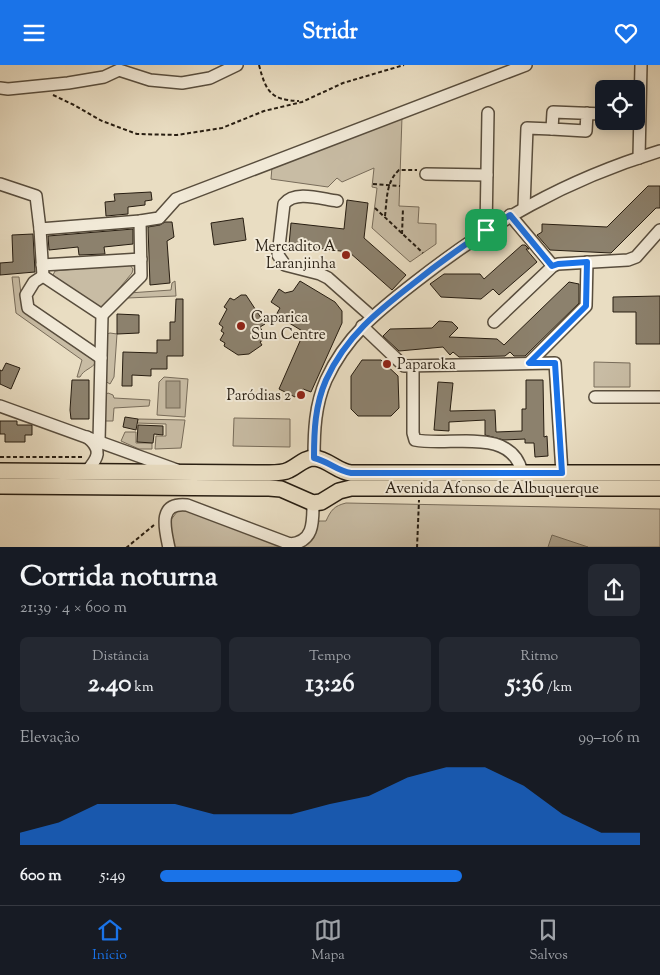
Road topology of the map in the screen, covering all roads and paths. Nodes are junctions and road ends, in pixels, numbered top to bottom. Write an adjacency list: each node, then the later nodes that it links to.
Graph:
1 (237, 65): 6 (street)
2 (259, 65): 10 (path)
3 (404, 65): 10 (path)
4 (526, 65): 30 (street)
5 (641, 65): 7 (street)
6 (118, 68): 8 (street)
7 (640, 80)
8 (32, 86): 9 (street); 10 (path)
9 (0, 88)
10 (302, 101)
11 (488, 113): 19 (street)
12 (587, 113): 13 (street); 14 (street); 14 (street)
13 (595, 113)
14 (552, 129): 25 (street)
15 (638, 130): 17 (street)
16 (660, 151): 17 (street)
17 (639, 158): 25 (street)
18 (426, 173): 19 (street); 22 (path)
19 (487, 175): 32 (street)
20 (0, 184): 31 (street)
21 (373, 184): 22 (path)
22 (388, 185): 23 (path); 29 (path)
23 (400, 186)
24 (337, 201): 41 (street)
25 (524, 207): 28 (street)
26 (375, 208): 29 (path)
27 (404, 208): 34 (path)
28 (510, 215): 32 (street); 38 (street)
29 (385, 216): 34 (path)
30 (140, 221): 31 (street); 36 (street)
31 (40, 229): 39 (street)
32 (486, 230): 41 (street)
33 (660, 230): 37 (street)
34 (402, 234): 35 (path)
35 (423, 253)
36 (141, 259): 39 (street); 40 (street)
37 (587, 262): 38 (street); 45 (street)
38 (552, 266): 42 (street)
39 (42, 270): 40 (street); 44 (street)
40 (102, 315): 44 (street)
41 (371, 316): 43 (street)
42 (494, 322)
43 (362, 327): 46 (street); 52 (street)
44 (101, 358): 51 (street)
45 (529, 363): 46 (street); 57 (street)
46 (413, 366): 56 (street)
47 (595, 397): 48 (street)
48 (660, 397)
49 (0, 406): 50 (street)
50 (86, 436): 51 (street); 54 (street)
51 (98, 441): 55 (street)
52 (314, 462): 55 (main road); 56 (main road, Avenida Afonso de Albuquerque); 62 (main road); 62 (main road)
53 (0, 471): 54 (main road)
54 (87, 471): 55 (main road)
55 (181, 472)
56 (522, 472): 57 (main road, Avenida Afonso de Albuquerque)
57 (562, 473): 58 (main road, Avenida Afonso de Albuquerque)
58 (660, 473)
59 (0, 486): 62 (main road)
60 (660, 488): 62 (main road, Avenida Afonso de Albuquerque)
61 (419, 496): 66 (path)
62 (314, 500): 63 (street)
63 (164, 519): 64 (path); 65 (street)
64 (126, 547)
65 (169, 547)
66 (417, 547)

